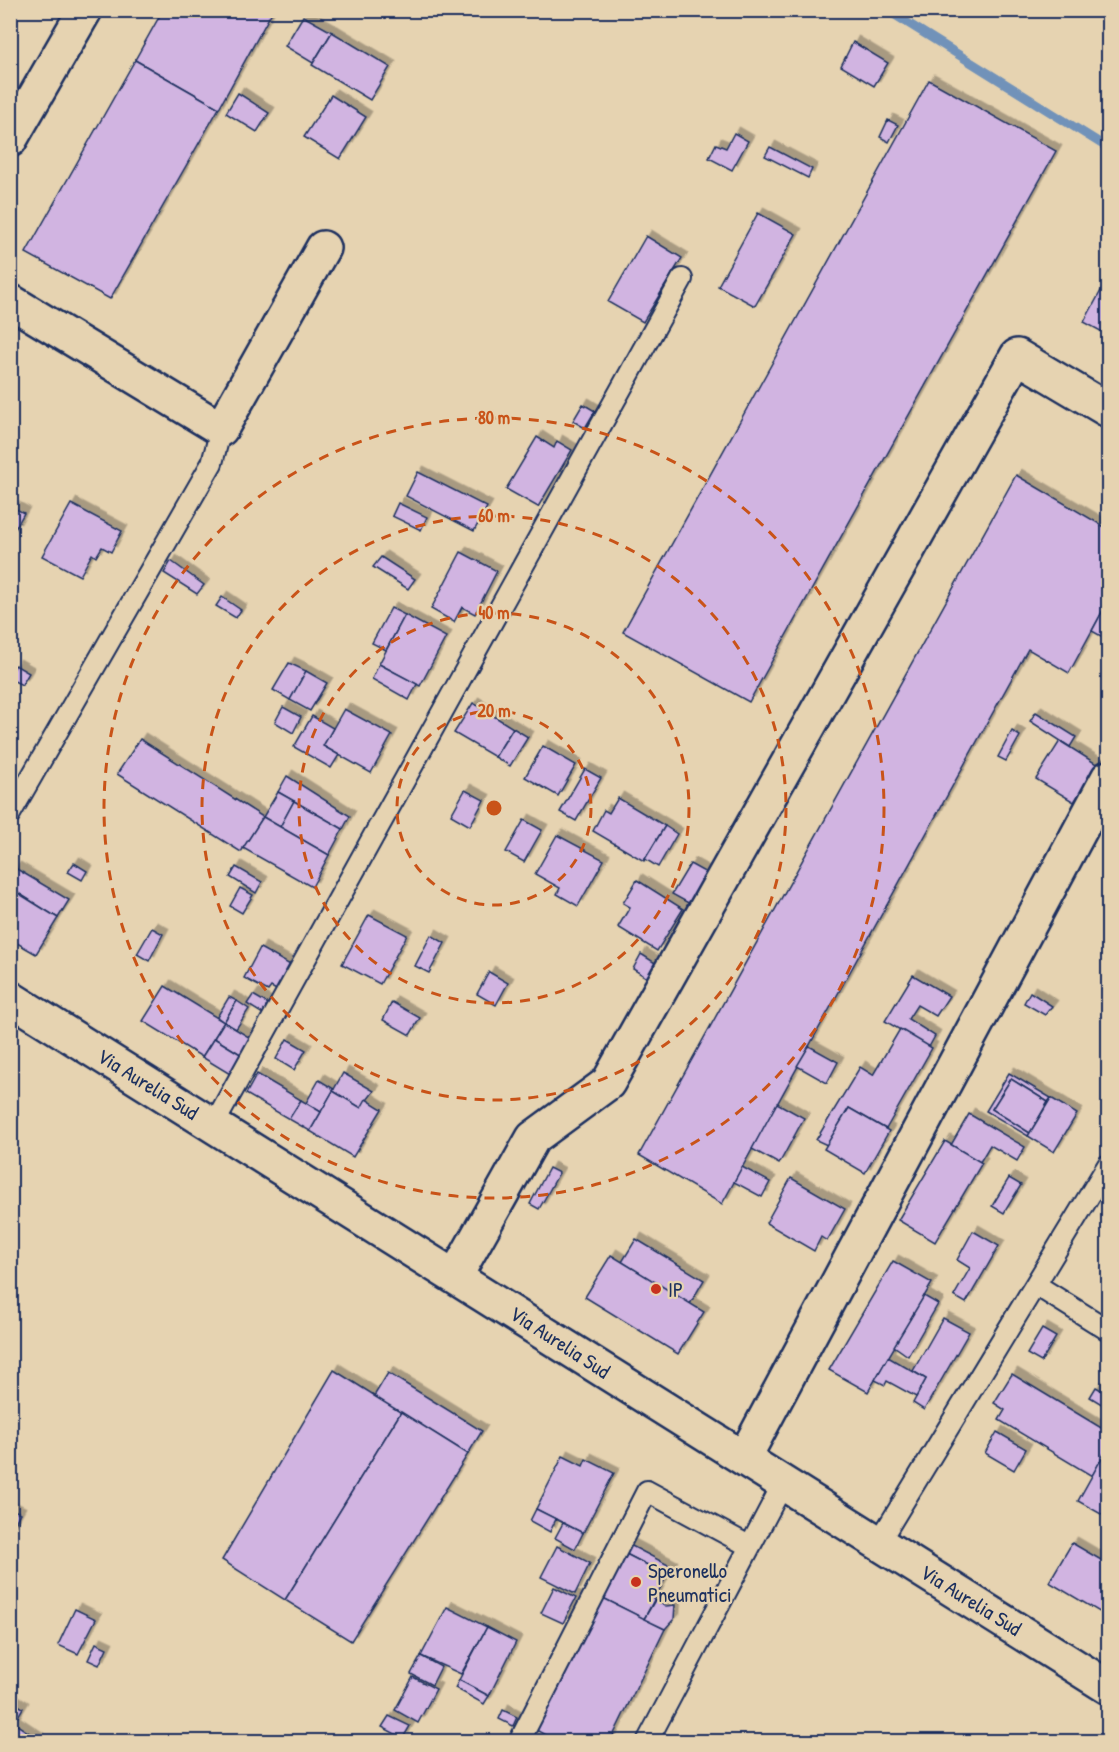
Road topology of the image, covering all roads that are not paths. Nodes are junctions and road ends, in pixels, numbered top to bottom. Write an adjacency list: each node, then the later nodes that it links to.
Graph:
1 (85, 10): 2 (street)
2 (10, 140)
3 (323, 248): 7 (street)
4 (682, 279): 11 (lane)
5 (10, 301): 7 (street)
6 (1108, 410): 13 (street)
7 (221, 429): 9 (lane)
8 (1108, 778): 16 (street)
9 (10, 814)
10 (10, 998): 11 (street, Via Aurelia Sud)
11 (214, 1124): 13 (street, Via Aurelia Sud)
12 (1108, 1165): 14 (lane)
13 (456, 1275): 16 (street, Via Aurelia Sud)
14 (1036, 1285): 15 (lane); 18 (lane)
15 (1108, 1330)
16 (744, 1458): 17 (street, Via Aurelia Sud)
17 (784, 1482): 18 (street, Via Aurelia Sud); 19 (lane)
18 (879, 1542): 20 (street, Via Aurelia Sud)
19 (749, 1546): 21 (lane); 22 (lane)
20 (1108, 1687)
21 (519, 1742)
22 (647, 1742)

